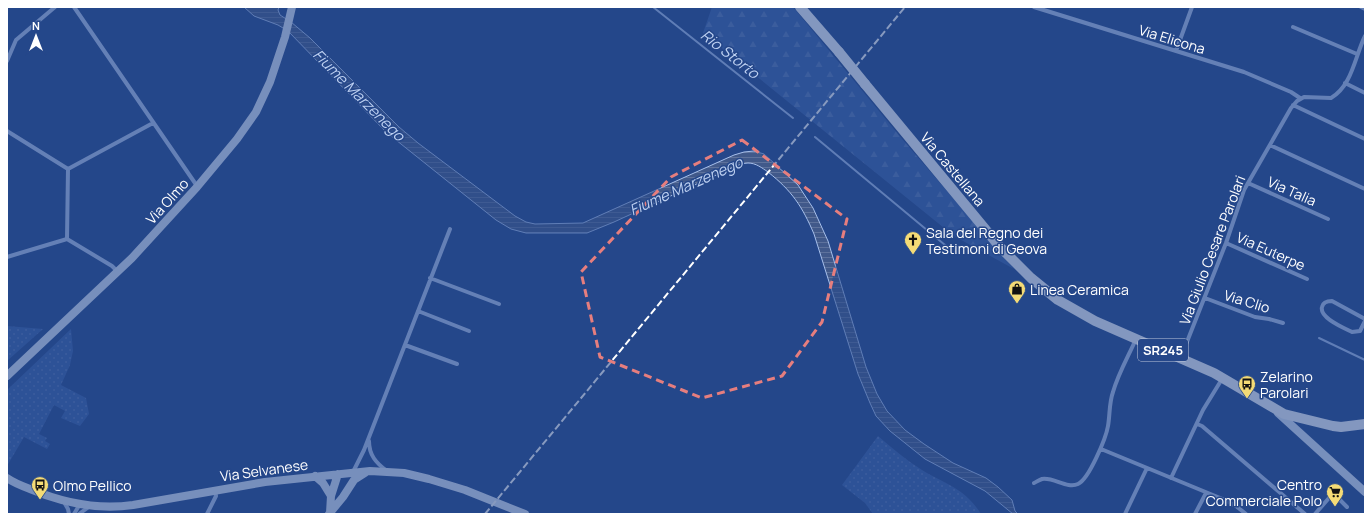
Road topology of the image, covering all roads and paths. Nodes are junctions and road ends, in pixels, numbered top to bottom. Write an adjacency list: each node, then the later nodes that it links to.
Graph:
1 (55, 7): 13 (street)
2 (74, 7): 18 (street)
3 (292, 7): 24 (street, Via Olmo)
4 (800, 7): 40 (main road, Via Castellana / SR245, bridge)
5 (1034, 7): 11 (street, Via Elicona)
6 (1192, 7): 11 (street)
7 (1361, 7): 8 (street)
8 (1365, 9)
9 (1293, 27): 12 (street)
10 (1365, 36): 12 (street)
11 (1176, 51): 16 (street, Via Elicona)
12 (1357, 54): 14 (street)
13 (7, 61)
14 (1345, 83): 15 (street); 16 (street)
15 (1365, 93)
16 (1300, 98): 17 (street, Via Giulio Cesare Parolari)
17 (1293, 105): 20 (street); 21 (street, Via Giulio Cesare Parolari)
18 (153, 123): 22 (street); 24 (street)
19 (7, 131): 22 (street)
20 (1365, 139)
21 (1270, 145): 23 (street, Via Giulio Cesare Parolari); 25 (street)
22 (68, 169): 28 (street)
23 (1248, 183): 26 (street, Via Talia); 29 (street, Via Giulio Cesare Parolari)
24 (197, 187): 31 (street, Via Olmo)
25 (1365, 189)
26 (1328, 219)
27 (450, 229): 32 (street)
28 (66, 239): 30 (street); 31 (street)
29 (1226, 243): 33 (street, Via Euterpe); 34 (street, Via Giulio Cesare Parolari)
30 (7, 257)
31 (118, 272): 44 (street, Via Olmo)
32 (430, 278): 35 (street); 36 (street)
33 (1307, 279)
34 (1205, 298): 38 (street, Via Clio); 42 (street, Via Giulio Cesare Parolari)
35 (499, 304)
36 (418, 311): 39 (street); 41 (street)
37 (1365, 320): 37 (street)
38 (1283, 323)
39 (469, 331)
40 (1136, 339): 42 (main road, Via Castellana / SR245); 50 (street)
41 (405, 345): 43 (street); 49 (street)
42 (1181, 358): 45 (main road, Via Castellana / SR245)
43 (457, 364)
44 (7, 376)
45 (1223, 377): 46 (main road, Via Castellana / SR245); 47 (street)
46 (1273, 408): 48 (main road); 61 (street, Via Castellana)
47 (1197, 424): 57 (street); 78 (street)
48 (1365, 424)
49 (369, 438): 53 (street); 54 (street)
50 (1101, 449): 51 (street); 59 (street)
51 (1147, 468): 57 (street); 75 (street)
52 (370, 471): 53 (street, Via Selvanese); 54 (street, Via Selvanese); 64 (street)
53 (353, 472): 55 (street, Via Selvanese)
54 (389, 472): 74 (street, Via Selvanese)
55 (338, 474): 56 (street, Via Selvanese); 63 (street); 64 (street)
56 (315, 476): 60 (street, Via Selvanese); 63 (street)
57 (1171, 478): 62 (street)
58 (8, 481): 65 (street, Via Selvanese)
59 (1034, 483)
60 (215, 491): 67 (street, Via Selvanese); 72 (street)
61 (1364, 492)
62 (1206, 493): 76 (street); 77 (street)
63 (331, 496): 73 (street)
64 (343, 497): 73 (street)
65 (63, 500): 66 (street, Via Selvanese); 69 (street)
66 (80, 504): 67 (street, Via Selvanese); 70 (street)
67 (91, 506): 71 (street)
68 (1347, 507): 79 (street)
69 (69, 514)
70 (74, 514)
71 (79, 514)
72 (206, 514)
73 (329, 514)
74 (525, 514)
75 (1125, 514)
76 (1195, 514)
77 (1246, 514)
78 (1305, 514)
79 (1315, 514)

